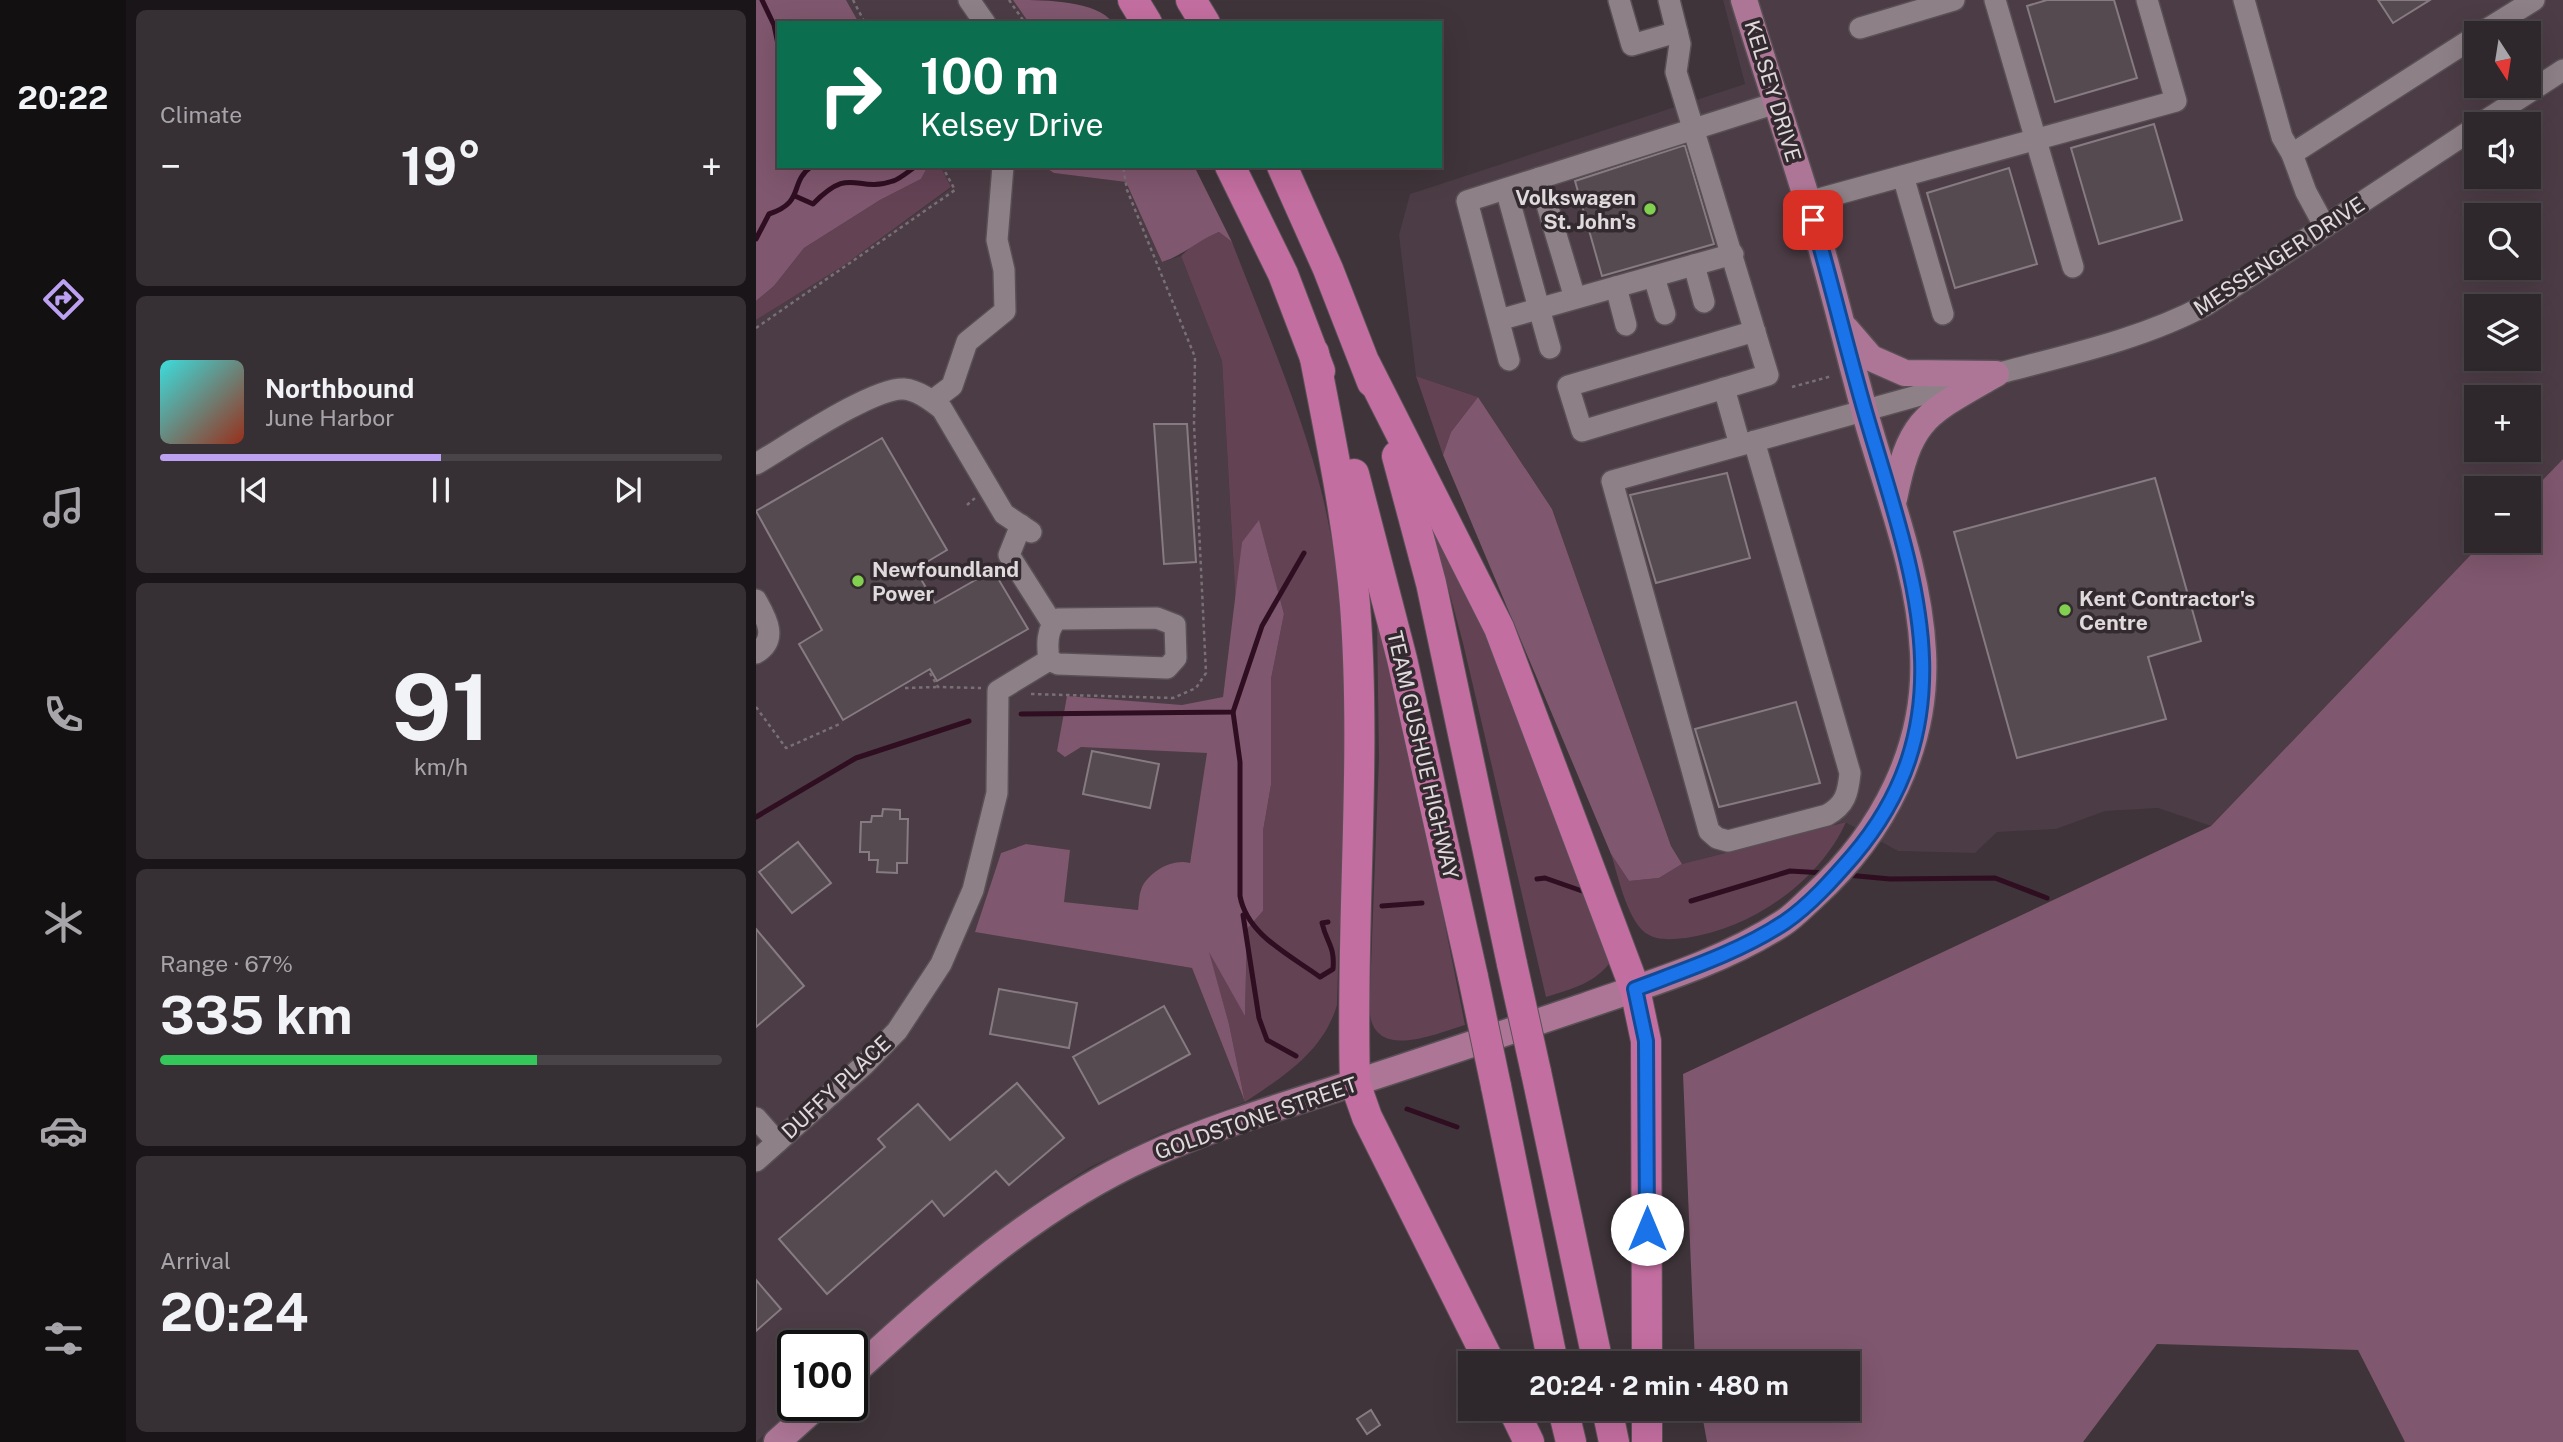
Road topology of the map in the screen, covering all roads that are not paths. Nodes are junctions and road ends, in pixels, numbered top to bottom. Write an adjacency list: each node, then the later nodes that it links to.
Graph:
1 (969, 0): 12 (street)
2 (1133, 0): 13 (highway)
3 (1191, 0): 14 (highway)
4 (1619, 0): 17 (street)
5 (1669, 0): 17 (street)
6 (1744, 0): 20 (main road, KELSEY DRIVE)
7 (1954, 0): 16 (street)
8 (1995, 0): 24 (street)
9 (2147, 0): 24 (street)
10 (2244, 0): 25 (street)
11 (2534, 0): 15 (street)
12 (984, 21)
13 (1146, 21)
14 (1204, 21)
15 (2500, 21)
16 (1860, 28)
17 (1677, 32): 22 (street)
18 (2464, 44): 25 (street)
19 (2563, 70): 21 (street, MESSENGER DRIVE)
20 (1776, 103): 22 (street); 32 (main road, KELSEY DRIVE)
21 (2498, 112)
22 (1696, 128): 30 (street); 34 (street)
23 (2464, 134): 33 (street, MESSENGER DRIVE)
24 (2036, 140): 29 (street); 36 (street)
25 (2292, 154): 33 (street)
26 (1003, 168): 54 (street)
27 (1231, 168): 49 (highway, TEAM GUSHUE HIGHWAY)
28 (1283, 168): 51 (highway, TEAM GUSHUE HIGHWAY)
29 (1903, 176): 32 (street); 43 (street)
30 (1539, 178): 31 (street); 39 (street)
31 (1506, 189): 41 (street); 45 (street)
32 (1808, 202): 44 (main road, KELSEY DRIVE)
33 (2325, 227): 52 (street, MESSENGER DRIVE)
34 (1733, 254): 35 (street); 47 (street)
35 (1694, 265): 37 (street); 40 (street)
36 (2073, 267)
37 (1654, 277): 38 (street); 42 (street)
38 (1616, 287): 39 (street); 46 (street)
39 (1575, 298): 41 (street)
40 (1704, 302)
41 (1539, 309): 45 (street); 48 (street)
42 (1665, 314)
43 (1942, 314)
44 (1838, 319): 52 (main road); 55 (main road, KELSEY DRIVE)
45 (1499, 320): 50 (street)
46 (1626, 325)
47 (1755, 331): 53 (street); 53 (street)
48 (1550, 348)
49 (1314, 353): 64 (highway); 69 (highway, TEAM GUSHUE HIGHWAY, bridge)
50 (1509, 360)
51 (1366, 365): 63 (highway); 70 (highway, TEAM GUSHUE HIGHWAY, bridge)
52 (1996, 374): 55 (street, MESSENGER DRIVE); 58 (main road)
53 (1724, 388): 56 (street)
54 (932, 401): 57 (street); 60 (street)
55 (1865, 411): 56 (street, MESSENGER DRIVE); 58 (main road, KELSEY DRIVE)
56 (1747, 443): 56 (street)
57 (756, 464)
58 (1893, 504): 63 (main road, KELSEY DRIVE)
59 (756, 600): 61 (street)
60 (1052, 623): 62 (street); 62 (street)
61 (756, 653)
62 (1049, 660): 66 (street, DUFFY PLACE)
63 (1635, 989): 64 (main road, GOLDSTONE STREET); 71 (highway)
64 (1354, 1083): 68 (highway); 72 (main road, GOLDSTONE STREET)
65 (756, 1118): 66 (street)
66 (777, 1142): 67 (street, DUFFY PLACE)
67 (756, 1161)
68 (1484, 1351)
69 (1551, 1351)
70 (1595, 1351)
71 (1647, 1351)
72 (868, 1360)
73 (800, 1421): 78 (main road)
74 (1519, 1421): 79 (highway)
75 (1566, 1421): 80 (highway)
76 (1610, 1421): 81 (highway)
77 (1647, 1421): 82 (highway)
78 (777, 1442)
79 (1529, 1442)
80 (1571, 1442)
81 (1614, 1442)
82 (1647, 1442)

